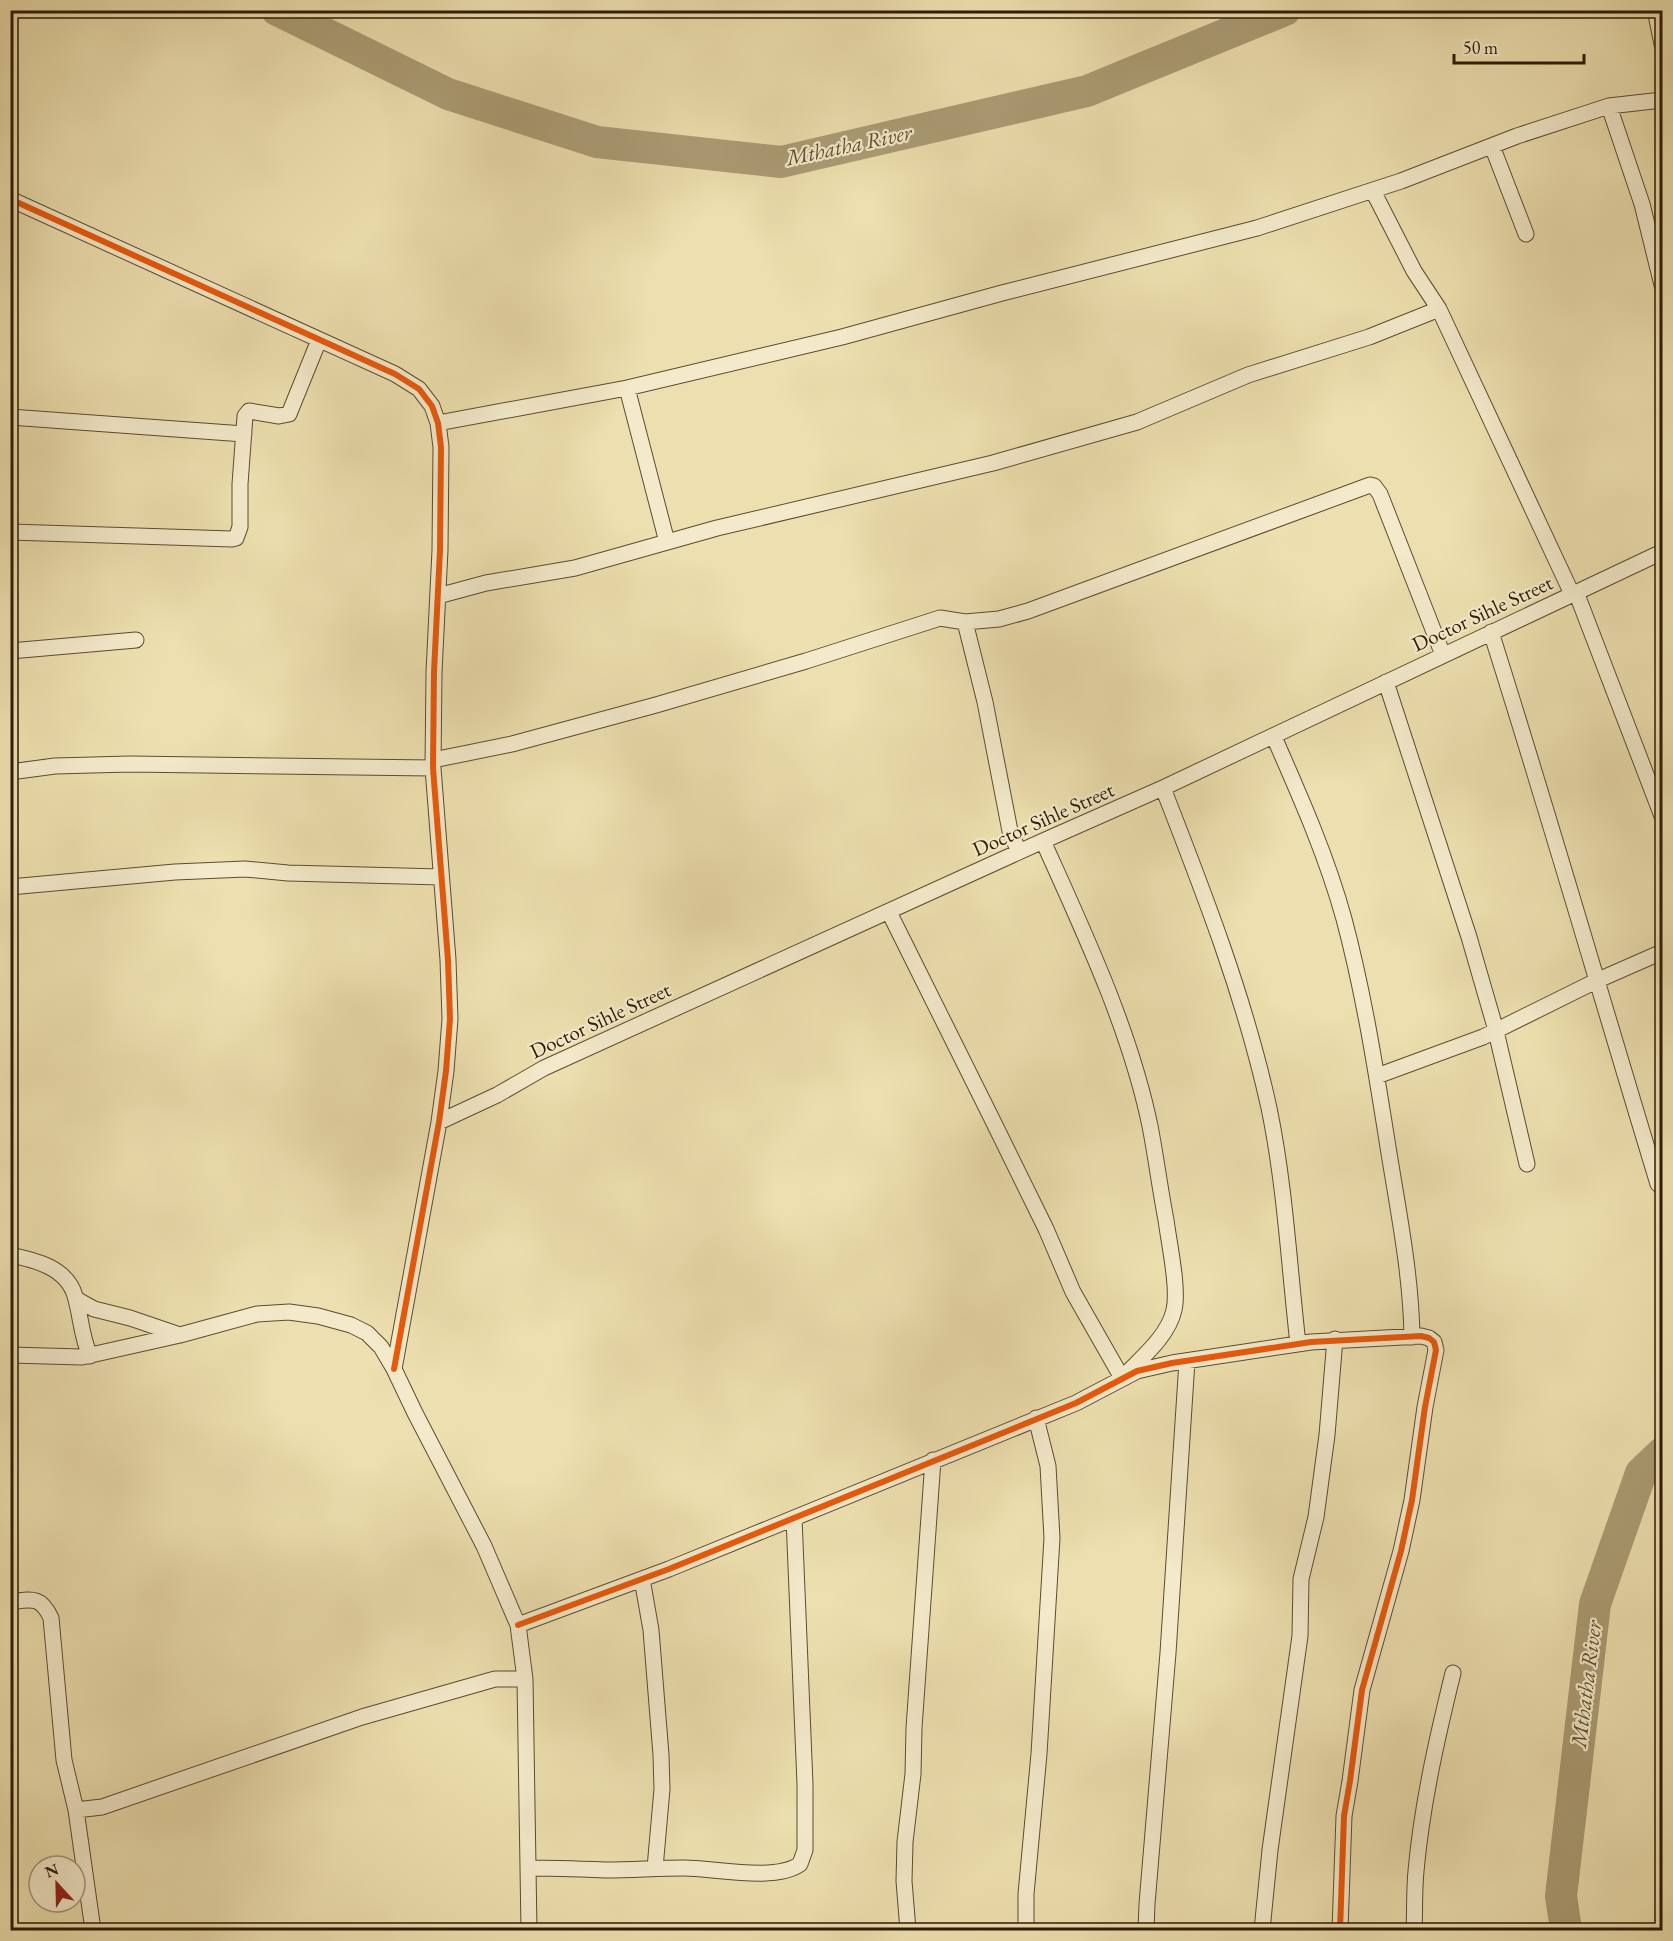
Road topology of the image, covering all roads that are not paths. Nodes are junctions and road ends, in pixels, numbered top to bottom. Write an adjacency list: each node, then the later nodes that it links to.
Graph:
1 (1655, 10): 2 (street)
2 (1662, 44)
3 (1662, 100): 4 (street)
4 (1609, 106): 5 (street); 9 (street)
5 (1492, 146): 6 (street); 8 (street)
6 (1373, 191): 10 (street); 12 (street)
7 (10, 198): 11 (street)
8 (1526, 234)
9 (1662, 285)
10 (1439, 309): 17 (street); 19 (street)
11 (319, 340): 14 (street); 15 (street)
12 (627, 388): 14 (street); 17 (street)
13 (10, 417): 15 (street)
14 (438, 423): 20 (street)
15 (244, 434): 16 (street)
16 (10, 532)
17 (667, 542): 20 (street)
18 (1662, 552): 19 (street, Doctor Sihle Street)
19 (1574, 593): 22 (street, Doctor Sihle Street); 31 (street)
20 (438, 596): 28 (street)
21 (965, 622): 25 (street); 28 (street); 33 (street)
22 (1491, 632): 25 (street, Doctor Sihle Street); 38 (street)
23 (136, 640): 24 (street)
24 (10, 651)
25 (1443, 655): 26 (street, Doctor Sihle Street)
26 (1386, 681): 27 (street, Doctor Sihle Street); 39 (street)
27 (1274, 737): 30 (street, Doctor Sihle Street); 40 (street)
28 (433, 764): 29 (street); 34 (street)
29 (10, 772)
30 (1163, 788): 32 (street, Doctor Sihle Street); 49 (street)
31 (1662, 816)
32 (1043, 841): 33 (street, Doctor Sihle Street); 54 (street)
33 (1019, 852): 36 (street, Doctor Sihle Street)
34 (441, 877): 35 (street); 41 (street)
35 (10, 887)
36 (889, 912): 41 (street, Doctor Sihle Street); 54 (street)
37 (1662, 952): 38 (street)
38 (1596, 981): 39 (street); 43 (street)
39 (1495, 1030): 40 (street); 42 (street)
40 (1377, 1076): 47 (street)
41 (439, 1122): 53 (street)
42 (1527, 1164)
43 (1658, 1184)
44 (10, 1255): 45 (street)
45 (76, 1299): 46 (street); 51 (street)
46 (180, 1335): 51 (street); 53 (street)
47 (1412, 1337): 48 (street); 72 (street)
48 (1335, 1339): 49 (street); 71 (street)
49 (1298, 1344): 52 (street)
50 (10, 1355): 51 (street)
51 (90, 1356)
52 (1187, 1361): 54 (street); 70 (street)
53 (394, 1369): 60 (street)
54 (1122, 1378): 55 (street)
55 (1036, 1418): 56 (street); 69 (street)
56 (933, 1460): 57 (street); 68 (street)
57 (794, 1518): 58 (street); 65 (street)
58 (642, 1579): 60 (street); 65 (street)
59 (10, 1602): 63 (street)
60 (518, 1625): 62 (street)
61 (1453, 1672): 73 (street)
62 (525, 1679): 63 (street); 64 (street)
63 (76, 1810): 66 (street)
64 (528, 1868): 65 (street); 67 (street)
65 (655, 1868)
66 (93, 1930)
67 (529, 1930)
68 (908, 1930)
69 (1026, 1930)
70 (1146, 1930)
71 (1262, 1930)
72 (1340, 1930)
73 (1414, 1930)

